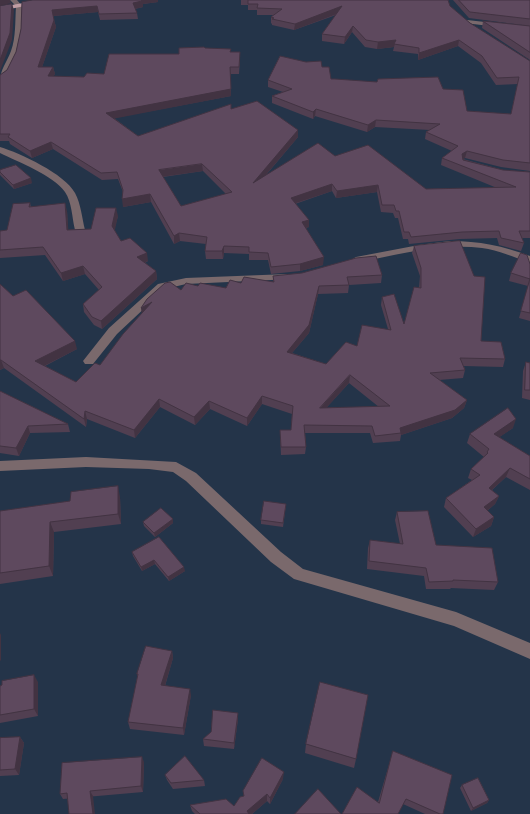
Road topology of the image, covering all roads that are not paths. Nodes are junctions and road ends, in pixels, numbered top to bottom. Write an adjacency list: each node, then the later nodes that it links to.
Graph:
1 (52, 0): 2 (main road)
2 (16, 3): 3 (main road); 6 (street)
3 (0, 9)
4 (530, 29): 5 (street)
5 (481, 32)
6 (0, 79)
7 (0, 150): 8 (street)
8 (80, 230)
9 (530, 259): 10 (street)
10 (344, 263)
11 (301, 276): 12 (street)
12 (89, 361)
13 (0, 466): 14 (street)
14 (530, 651)

